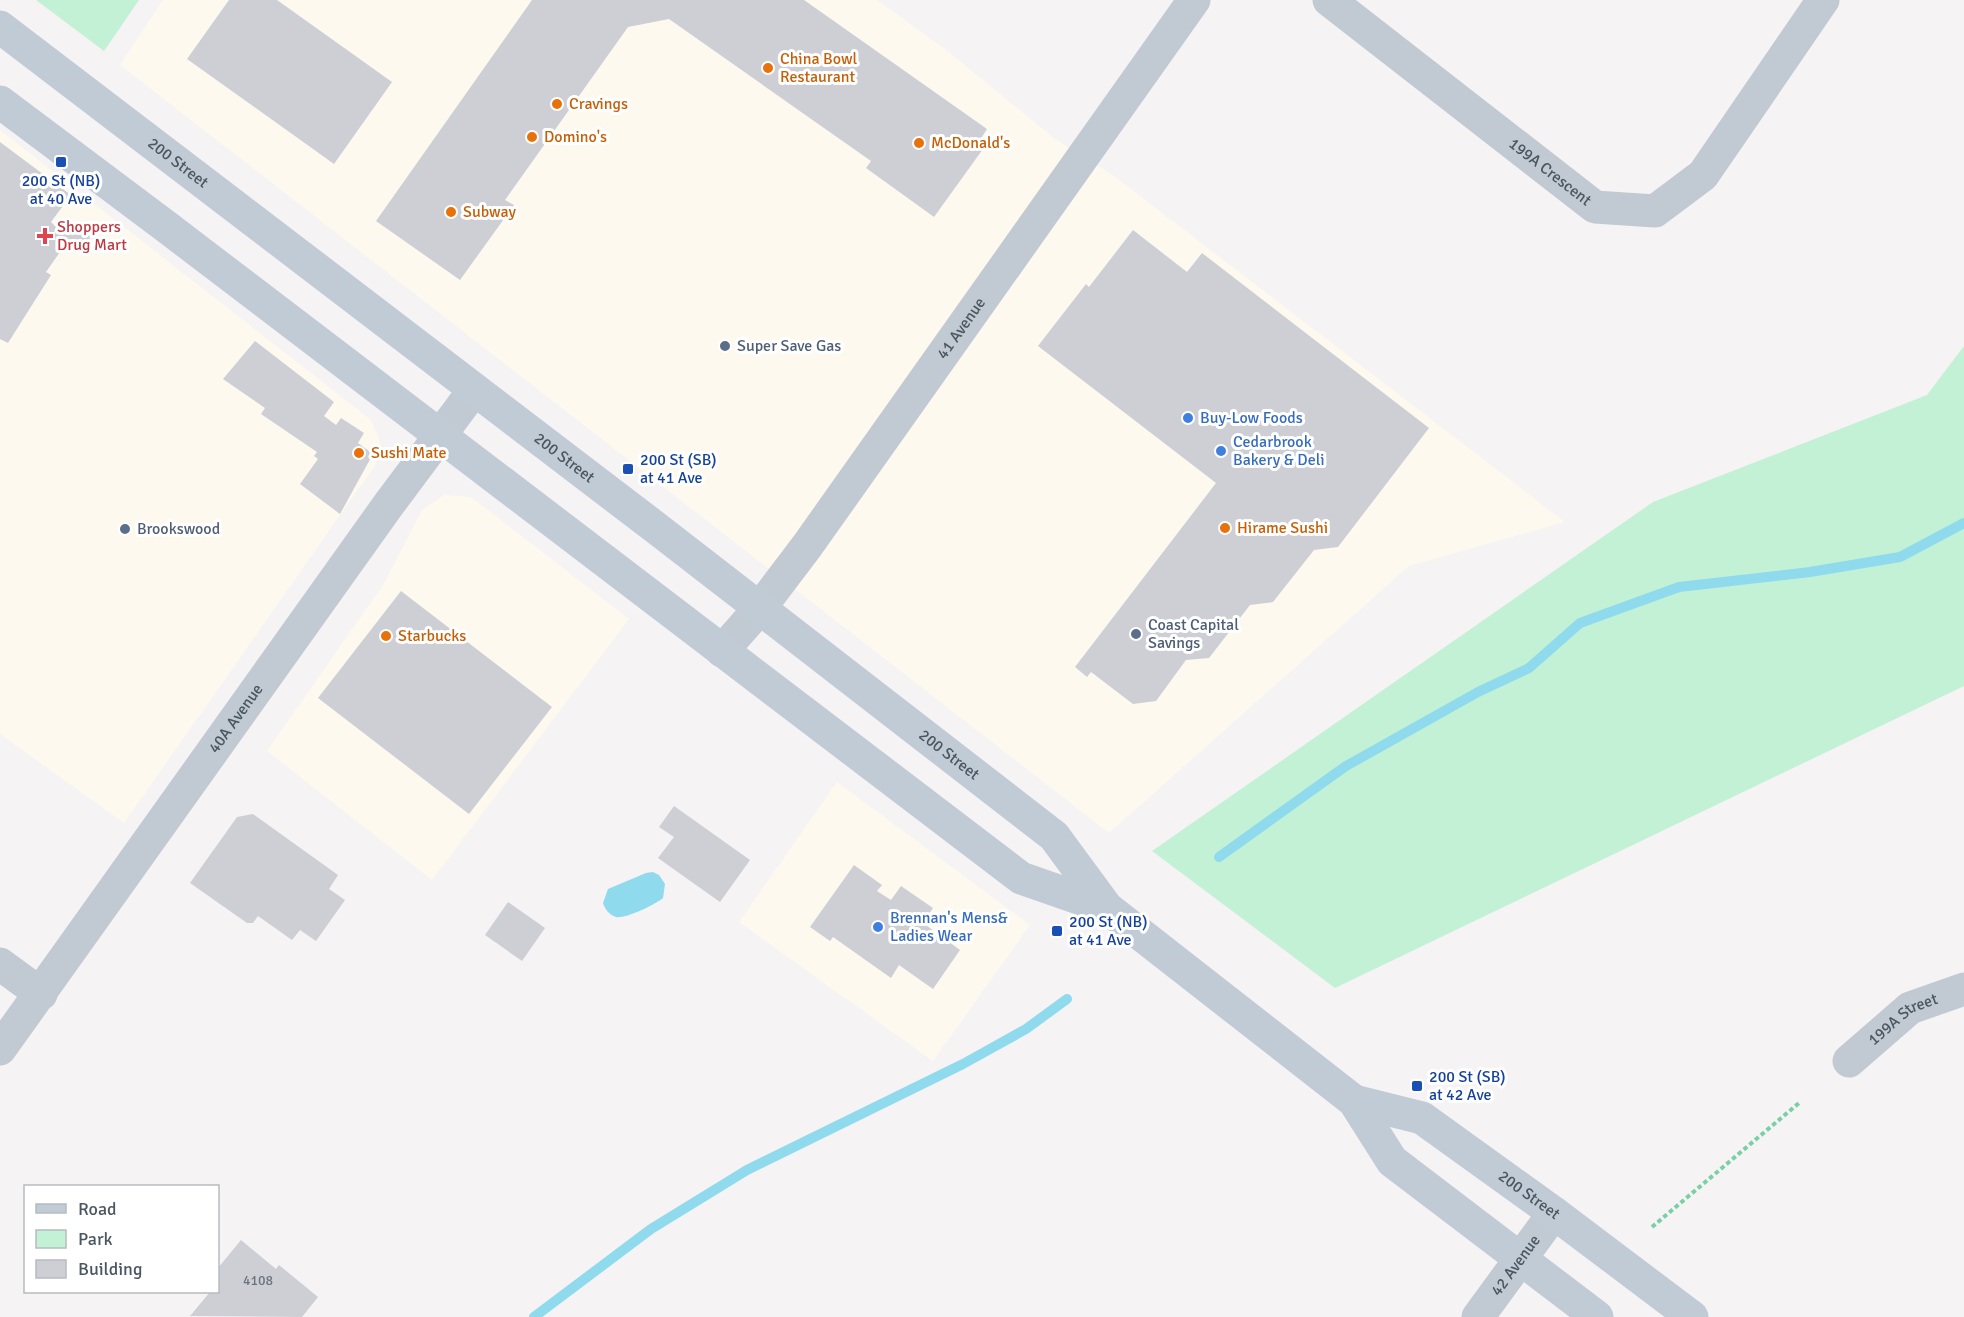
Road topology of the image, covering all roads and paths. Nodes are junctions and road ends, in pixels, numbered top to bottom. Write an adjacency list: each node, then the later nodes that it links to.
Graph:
1 (1194, 0): 8 (street, 41 Avenue)
2 (1329, 0): 3 (street, 199A Crescent)
3 (1823, 0)
4 (0, 27): 6 (main road, 200 Street)
5 (0, 102): 7 (main road, 200 Street)
6 (474, 390): 7 (street, 40A Avenue); 8 (main road, 200 Street)
7 (440, 436): 9 (main road, 200 Street); 13 (street, 40A Avenue)
8 (760, 608): 9 (street, 41 Avenue); 10 (main road, 200 Street)
9 (722, 651): 10 (main road, 200 Street)
10 (1107, 908): 16 (main road, 200 Street)
11 (0, 964): 13 (street)
12 (1964, 989): 15 (street, 199A Street)
13 (41, 994): 14 (street, 40A Avenue)
14 (0, 1049)
15 (1850, 1061)
16 (1354, 1101): 18 (main road, 200 Street); 20 (main road, 200 Street)
17 (1799, 1103): 19 (path)
18 (1554, 1213): 20 (street, 42 Avenue); 23 (main road, 200 Street)
19 (1652, 1227)
20 (1520, 1259): 21 (street, 42 Avenue); 22 (main road, 200 Street)
21 (1478, 1317)
22 (1598, 1317)
23 (1692, 1317)

